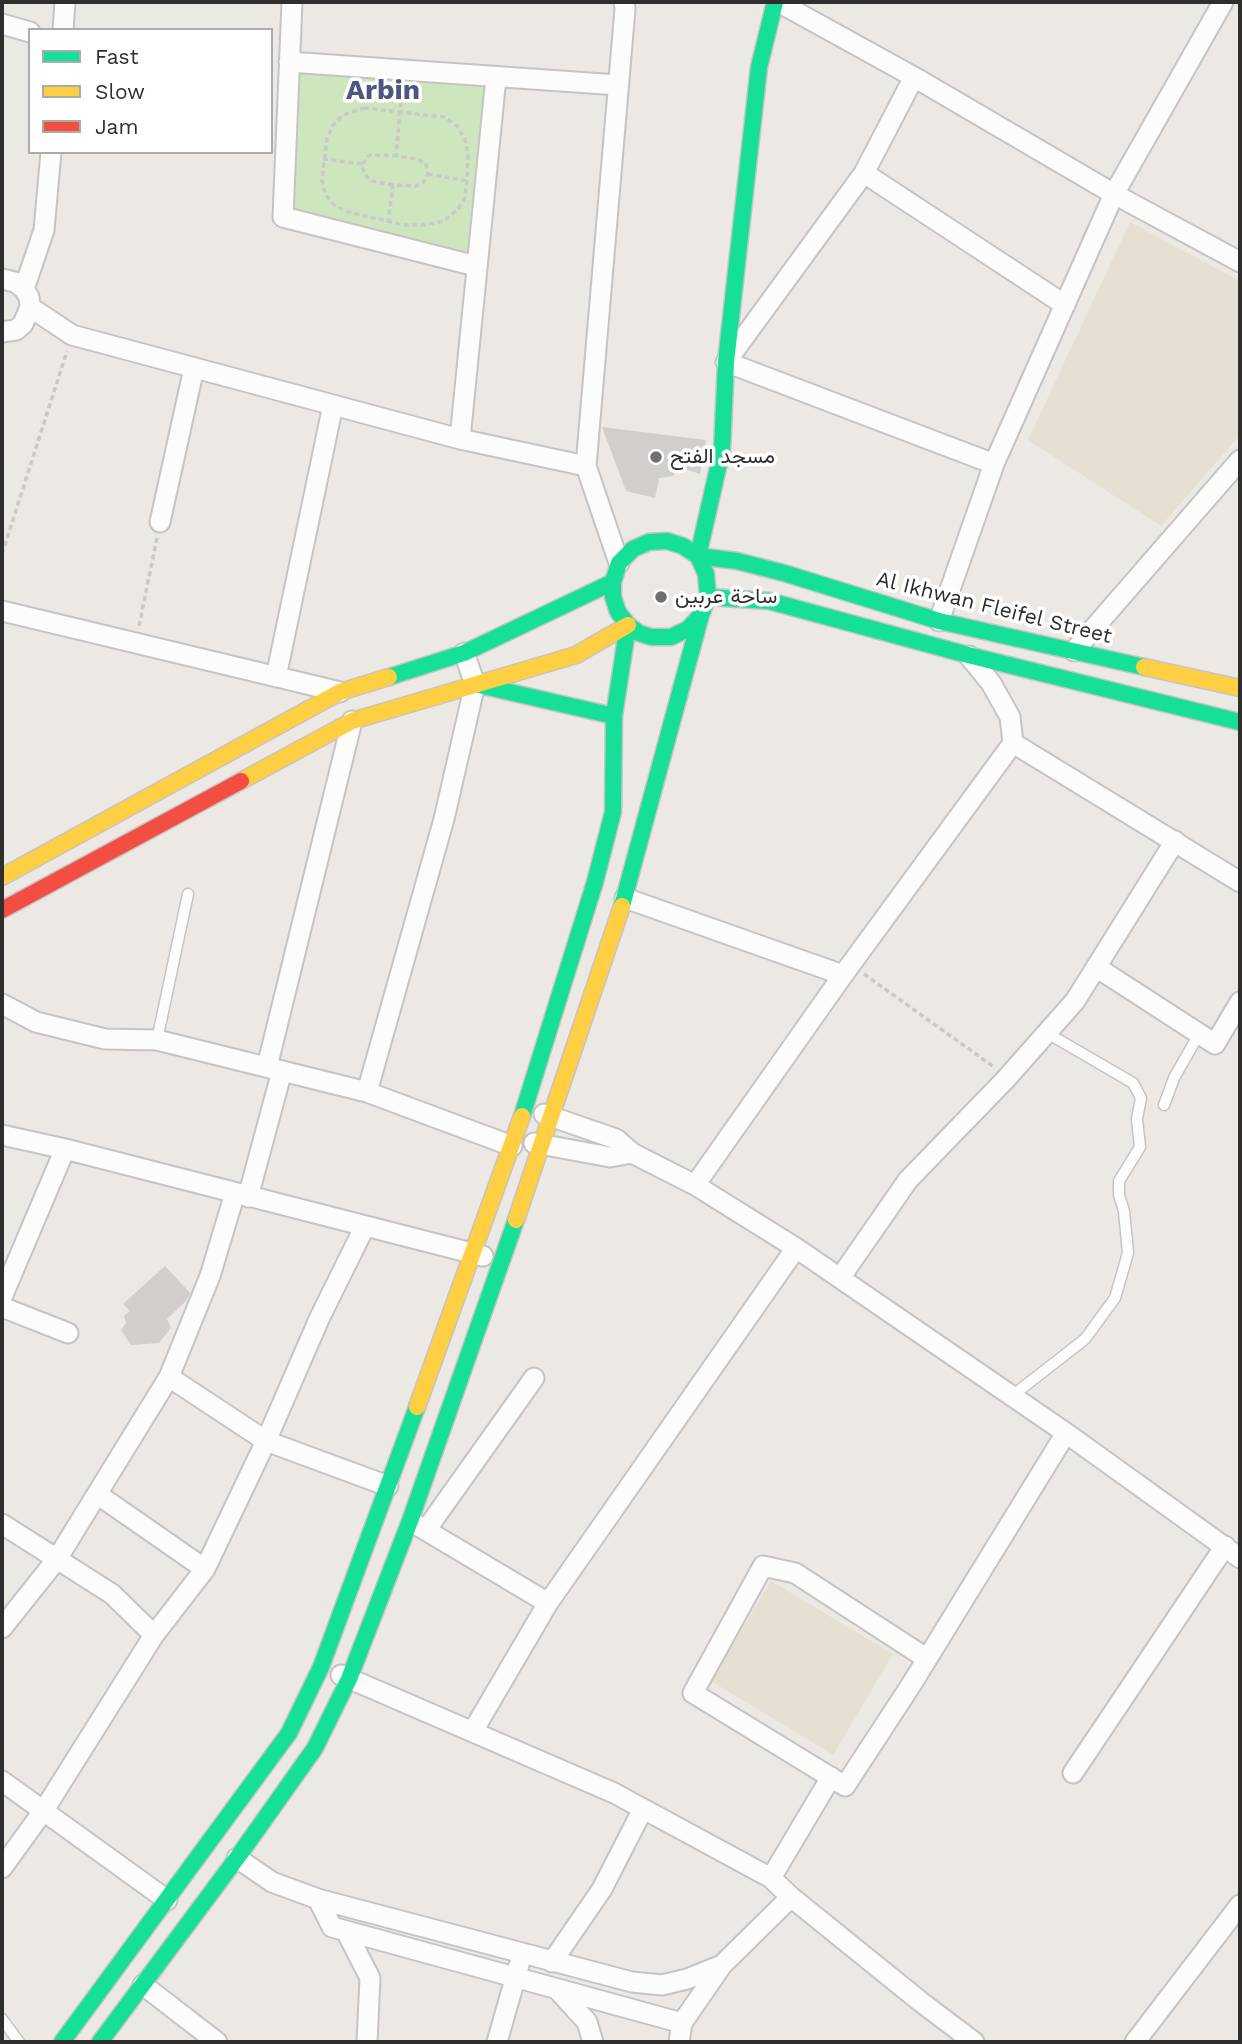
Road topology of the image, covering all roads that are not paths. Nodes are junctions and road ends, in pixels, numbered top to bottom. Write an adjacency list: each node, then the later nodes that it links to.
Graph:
1 (65, 2): 7 (street)
2 (292, 2): 9 (street)
3 (624, 2): 12 (street)
4 (776, 2): 11 (street); 22 (main road)
5 (1223, 2): 15 (street)
6 (2, 24): 8 (street)
7 (63, 28)
8 (28, 31)
9 (289, 62): 10 (street); 17 (street)
10 (496, 77): 12 (street); 17 (street)
11 (914, 78): 14 (street); 15 (street)
12 (618, 85): 27 (street)
13 (51, 154): 19 (street)
14 (864, 173): 20 (street); 22 (street)
15 (1114, 194): 16 (street); 20 (street)
16 (1240, 262)
17 (476, 266): 25 (street)
18 (2, 279): 19 (street)
19 (27, 298): 21 (street); 23 (street)
20 (1065, 305): 26 (street)
21 (2, 332)
22 (726, 362): 26 (street); 30 (main road)
23 (194, 368): 24 (street); 29 (street)
24 (333, 405): 25 (street); 40 (street)
25 (460, 439): 27 (street)
26 (994, 464): 35 (street)
27 (586, 466): 31 (street)
28 (1237, 472): 37 (street)
29 (160, 522)
30 (698, 556): 31 (main road); 32 (main road); 35 (main road, Al Ikhwan Fleifel Street)
31 (616, 572): 36 (main road); 38 (main road)
32 (708, 597): 34 (main road); 39 (main road)
33 (2, 611): 40 (street)
34 (701, 615): 36 (main road); 52 (main road)
35 (939, 621): 37 (main road, Al Ikhwan Fleifel Street)
36 (628, 625): 41 (main road); 44 (main road)
37 (1074, 651): 42 (main road, Al Ikhwan Fleifel Street)
38 (464, 653): 41 (street); 43 (main road)
39 (968, 655): 46 (main road); 47 (street)
40 (276, 677): 43 (street)
41 (475, 684): 44 (main road); 45 (main road); 62 (street)
42 (1240, 688)
43 (340, 692): 49 (main road)
44 (614, 716): 64 (main road)
45 (352, 721): 53 (main road); 61 (street)
46 (1240, 722)
47 (1013, 743): 48 (street); 55 (street)
48 (1175, 841): 50 (street); 54 (street)
49 (2, 877)
50 (1240, 882)
51 (188, 894): 60 (lane)
52 (625, 898): 55 (street); 65 (main road)
53 (2, 910)
54 (1096, 967): 58 (street); 59 (street)
55 (847, 970): 71 (street)
56 (1240, 1002): 59 (street)
57 (2, 1003): 60 (street)
58 (1046, 1033): 77 (street); 83 (lane)
59 (1199, 1034): 63 (lane)
60 (157, 1040): 61 (street)
61 (274, 1069): 62 (street); 72 (street)
62 (367, 1093): 67 (street)
63 (1164, 1105)
64 (524, 1106): 65 (street); 67 (main road)
65 (553, 1117): 68 (main road); 70 (street)
66 (2, 1135): 69 (street)
67 (514, 1142): 68 (street); 75 (main road)
68 (542, 1146): 70 (street); 76 (main road)
69 (65, 1149): 72 (street); 78 (street)
70 (632, 1153): 71 (street)
71 (695, 1185): 74 (street)
72 (242, 1195): 73 (street); 81 (street)
73 (365, 1226): 75 (street); 85 (street)
74 (796, 1248): 77 (street); 93 (street)
75 (472, 1252): 76 (street); 86 (main road)
76 (502, 1261): 89 (main road)
77 (840, 1278): 83 (street)
78 (2, 1297)
79 (2, 1307): 80 (street)
80 (68, 1333)
81 (169, 1377): 85 (street); 87 (street)
82 (534, 1378): 89 (street)
83 (1012, 1396): 84 (street)
84 (1066, 1433): 90 (street); 96 (street)
85 (266, 1441): 86 (street); 92 (street)
86 (388, 1486): 97 (main road)
87 (97, 1494): 91 (street); 92 (street)
88 (2, 1524): 91 (street)
89 (418, 1525): 93 (street); 98 (main road)
90 (1233, 1552): 100 (street)
91 (57, 1559): 94 (street); 95 (street)
92 (205, 1569): 95 (street)
93 (548, 1603): 99 (street)
94 (2, 1628)
95 (154, 1635): 104 (street)
96 (926, 1658): 101 (street); 101 (street)
97 (321, 1667): 98 (street); 110 (main road)
98 (349, 1679): 99 (street); 105 (main road)
99 (472, 1731): 103 (street)
100 (1073, 1773)
101 (831, 1777): 107 (street)
102 (2, 1781): 104 (street)
103 (643, 1809): 107 (street); 114 (street)
104 (44, 1810): 106 (street); 110 (street)
105 (237, 1858): 109 (street); 117 (main road)
106 (2, 1868)
107 (771, 1878): 108 (street)
108 (791, 1897): 115 (street); 128 (street)
109 (318, 1899): 112 (street); 113 (street)
110 (167, 1900): 122 (main road)
111 (1240, 1905): 129 (street)
112 (346, 1931): 116 (street); 125 (street)
113 (522, 1954): 114 (street); 116 (street)
114 (552, 1962): 115 (street)
115 (722, 1965): 120 (street)
116 (515, 1978): 118 (street); 126 (street)
117 (143, 1985): 123 (main road); 124 (street)
118 (558, 1990): 120 (street); 127 (street)
119 (2, 2019): 121 (lane)
120 (681, 2032)
121 (19, 2042)
122 (62, 2042)
123 (100, 2042)
124 (217, 2042)
125 (367, 2042)
126 (497, 2042)
127 (593, 2042)
128 (974, 2042)
129 (1135, 2042)

